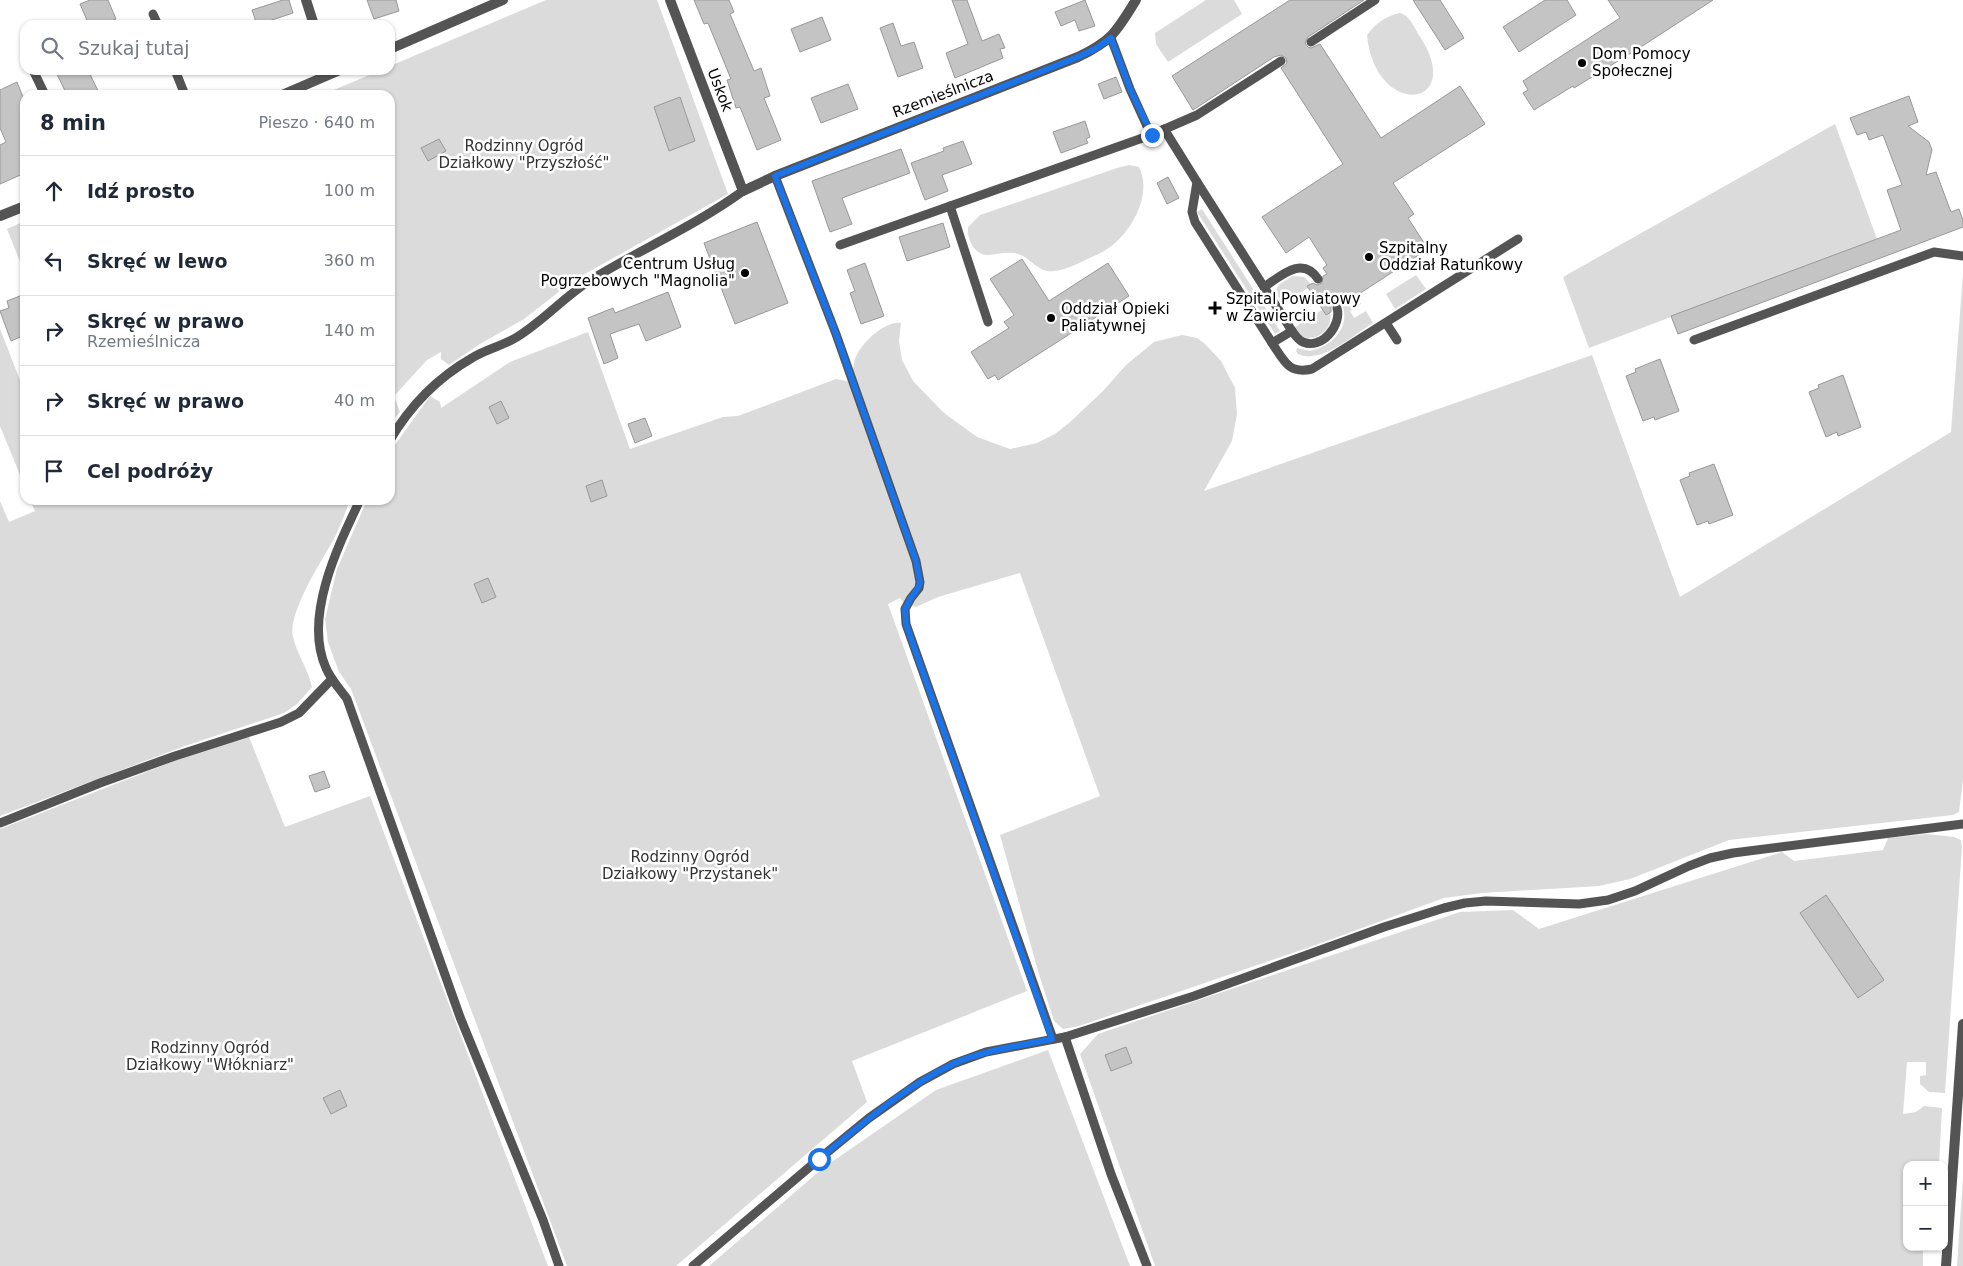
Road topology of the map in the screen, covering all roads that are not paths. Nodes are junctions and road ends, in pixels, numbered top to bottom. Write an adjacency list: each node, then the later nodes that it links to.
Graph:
1 (306, 0): 8 (street)
2 (503, 0): 11 (street)
3 (670, 0): 23 (street, Uskok)
4 (1136, 0): 9 (street, Rzemieślnicza)
5 (1375, 0): 10 (lane)
6 (153, 14): 7 (lane)
7 (156, 20)
8 (312, 20)
9 (1111, 38): 20 (lane); 21 (street, Rzemieślnicza)
10 (1311, 42)
11 (395, 47)
12 (1281, 60): 19 (lane)
13 (35, 75): 16 (lane)
14 (177, 75): 17 (lane)
15 (325, 75): 18 (street)
16 (43, 90)
17 (182, 90)
18 (293, 90)
19 (1164, 130): 20 (lane); 22 (lane)
20 (1152, 135): 24 (lane)
21 (775, 176): 23 (street, Rzemieślnicza); 46 (lane)
22 (1197, 182): 31 (lane); 38 (lane)
23 (742, 191): 39 (lane)
24 (950, 206): 28 (lane); 33 (lane)
25 (20, 208): 26 (street)
26 (0, 216)
27 (1518, 239): 34 (lane)
28 (840, 245)
29 (1963, 256): 37 (lane)
30 (1318, 279): 31 (lane)
31 (1264, 287): 35 (lane)
32 (1337, 308): 35 (lane)
33 (988, 322)
34 (1386, 323): 36 (lane); 38 (lane)
35 (1292, 331): 38 (lane)
36 (1397, 340)
37 (1694, 340)
38 (1272, 343)
39 (395, 433)
40 (358, 505): 41 (lane)
41 (332, 679): 42 (lane); 48 (lane)
42 (0, 823)
43 (1963, 824): 45 (lane)
44 (1963, 1024): 47 (street)
45 (1065, 1037): 46 (lane); 50 (lane)
46 (1052, 1039): 49 (lane)
47 (1959, 1126): 51 (street)
48 (559, 1266)
49 (693, 1266)
50 (1147, 1266)
51 (1946, 1266)

